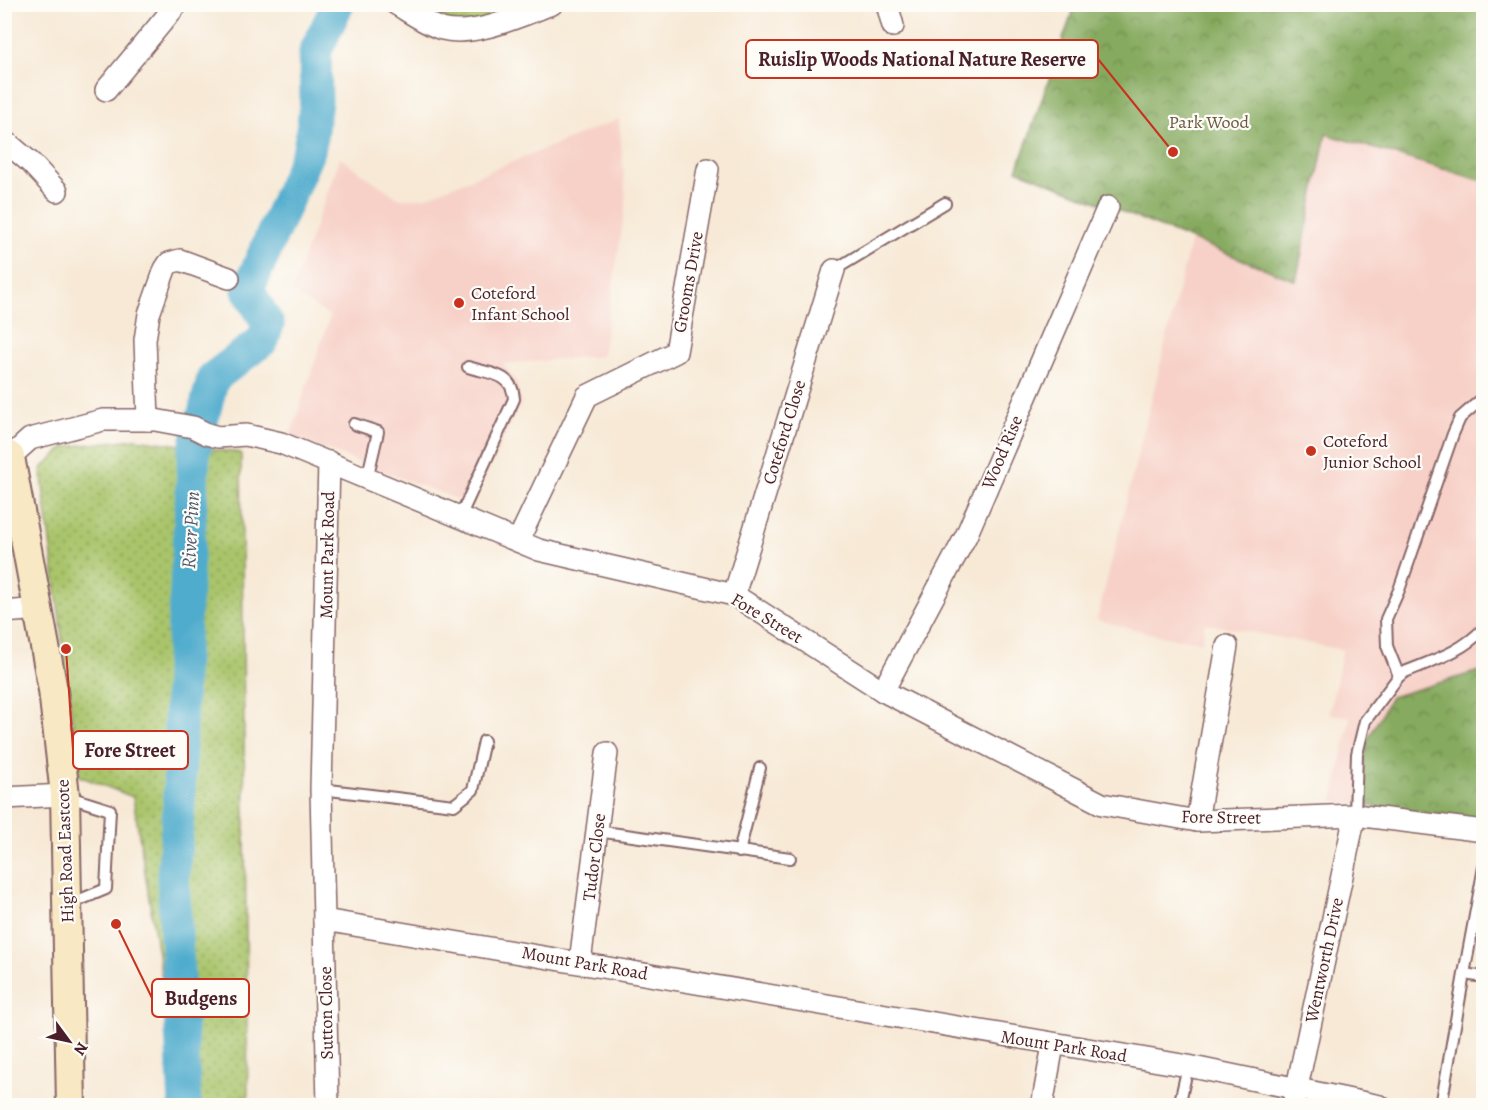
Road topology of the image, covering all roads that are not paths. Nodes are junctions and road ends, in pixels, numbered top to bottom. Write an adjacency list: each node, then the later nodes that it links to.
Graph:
1 (177, 4): 6 (street)
2 (396, 4): 3 (street)
3 (552, 4)
4 (887, 4): 5 (street)
5 (893, 26)
6 (106, 90)
7 (4, 140): 9 (street)
8 (708, 169): 22 (street, Grooms Drive)
9 (57, 191)
10 (945, 203): 12 (lane)
11 (1108, 207): 29 (street, Wood Rise)
12 (834, 270): 23 (street, Coteford Close)
13 (229, 278): 16 (street)
14 (468, 367): 21 (lane)
15 (1484, 397): 28 (lane)
16 (148, 420): 18 (street, Fore Street); 19 (street, Fore Street)
17 (354, 424): 20 (lane)
18 (7, 455): 24 (main road, High Road Eastcote)
19 (329, 462): 20 (street, Fore Street); 33 (street, Mount Park Road)
20 (367, 479): 21 (street, Fore Street)
21 (460, 517): 22 (street, Fore Street)
22 (518, 541): 23 (street, Fore Street)
23 (734, 595): 29 (street, Fore Street)
24 (39, 609): 25 (street); 34 (main road, High Road Eastcote)
25 (4, 612)
26 (1484, 628): 28 (lane)
27 (1227, 646): 37 (street)
28 (1399, 676): 36 (lane)
29 (883, 691): 37 (street, Fore Street)
30 (484, 741): 33 (lane)
31 (607, 753): 38 (street, Tudor Close)
32 (760, 768): 40 (lane)
33 (321, 789): 44 (street, Mount Park Road)
34 (65, 795): 35 (street); 43 (main road, High Road Eastcote); 43 (lane)
35 (4, 798)
36 (1354, 815): 37 (street, Fore Street); 39 (street, Fore Street); 50 (street, Wentworth Drive)
37 (1197, 821)
38 (597, 831): 40 (lane); 45 (street, Tudor Close)
39 (1484, 831)
40 (739, 852): 41 (lane)
41 (790, 858)
42 (1484, 867): 46 (lane)
43 (67, 905): 51 (main road, High Road Eastcote)
44 (324, 920): 45 (street, Mount Park Road); 52 (street, Sutton Close)
45 (580, 962): 48 (street, Mount Park Road)
46 (1464, 974): 47 (lane); 56 (lane)
47 (1484, 978)
48 (1053, 1045): 49 (street, Mount Park Road); 53 (street)
49 (1188, 1066): 50 (street, Mount Park Road); 54 (lane)
50 (1295, 1096): 55 (street, Mount Park Road)
51 (71, 1106)
52 (328, 1106)
53 (1042, 1106)
54 (1179, 1106)
55 (1380, 1106)
56 (1441, 1106)

